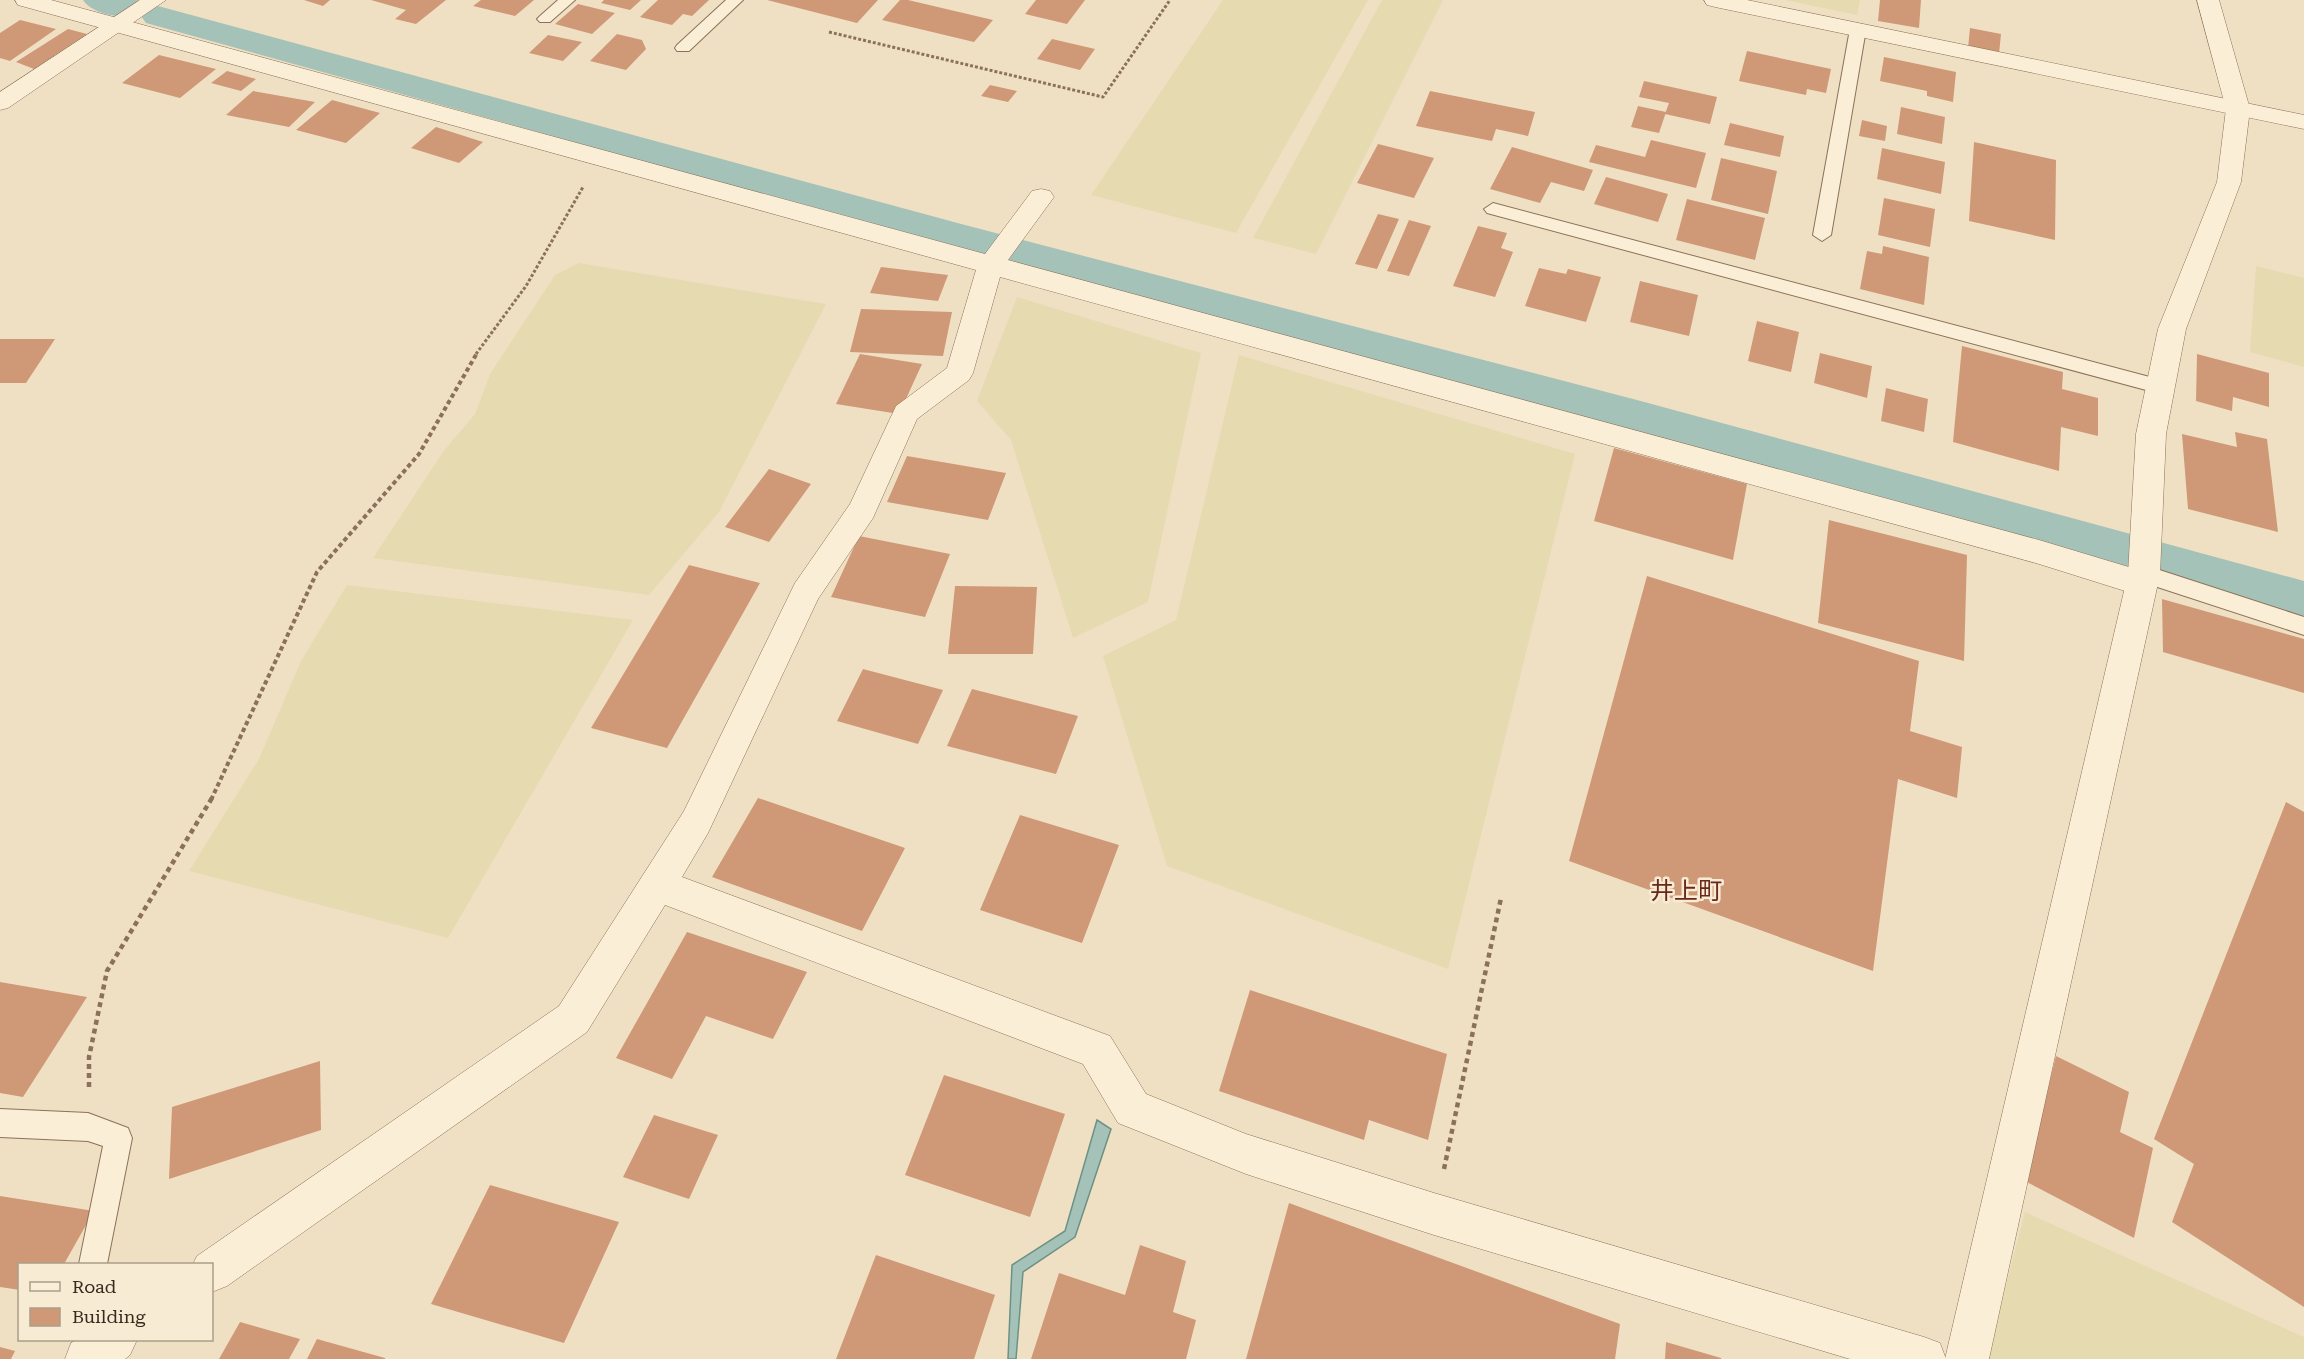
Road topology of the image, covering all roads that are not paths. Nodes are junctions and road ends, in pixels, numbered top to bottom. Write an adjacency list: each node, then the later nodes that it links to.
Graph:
1 (26, 0): 8 (street)
2 (155, 0): 8 (street)
3 (567, 0): 7 (lane)
4 (735, 0): 10 (lane)
5 (1715, 0): 9 (street)
6 (2208, 0): 12 (street)
7 (545, 19)
8 (119, 25): 11 (street); 17 (street)
9 (1858, 29): 12 (street); 16 (lane)
10 (683, 48)
11 (0, 103)
12 (2238, 109): 13 (street); 18 (street)
13 (2304, 122)
14 (1041, 197): 17 (street)
15 (1493, 209): 18 (lane)
16 (1822, 235)
17 (990, 266): 19 (street); 21 (street)
18 (2161, 387): 19 (street)
19 (2143, 579): 20 (lane); 29 (street)
20 (2304, 626)
21 (657, 885): 24 (street); 28 (street)
22 (0, 1123): 23 (lane)
23 (93, 1263)
24 (213, 1270)
25 (86, 1341): 27 (lane)
26 (113, 1341): 27 (street)
27 (86, 1359)
28 (1924, 1359)
29 (1967, 1359)

